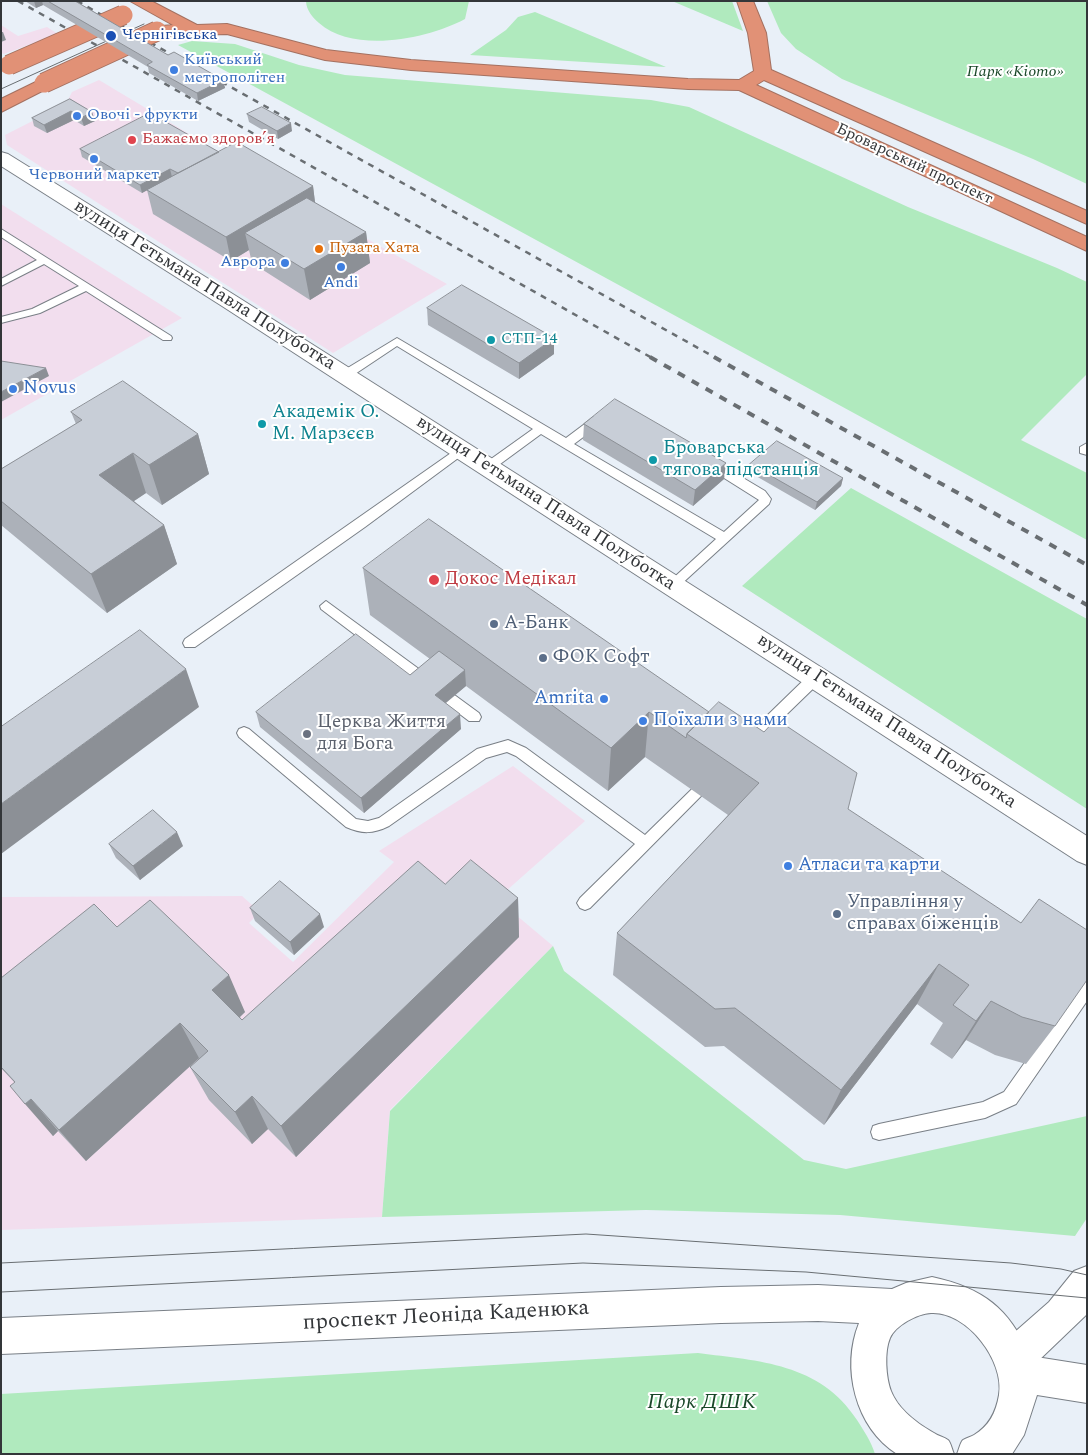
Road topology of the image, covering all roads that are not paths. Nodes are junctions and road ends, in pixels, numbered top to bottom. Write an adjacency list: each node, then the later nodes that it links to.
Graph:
1 (136, 1): 3 (highway); 4 (highway, bridge)
2 (745, 1): 5 (highway)
3 (192, 29): 6 (highway); 7 (highway, bridge)
4 (5, 67)
5 (763, 73): 6 (highway); 9 (highway, Броварський проспект)
6 (742, 85): 11 (highway, Броварський проспект)
7 (1, 107)
8 (1, 158): 17 (street, вулиця Гетьмана Павла Полуботка)
9 (1087, 218)
10 (1, 232): 12 (lane)
11 (1087, 245)
12 (44, 260): 13 (lane); 14 (lane)
13 (1, 283)
14 (86, 287): 15 (lane); 16 (lane)
15 (1, 320)
16 (167, 338)
17 (345, 375): 19 (lane); 22 (street, вулиця Гетьмана Павла Полуботка)
18 (609, 412): 20 (lane)
19 (541, 429): 20 (lane); 25 (lane)
20 (566, 444): 26 (lane)
21 (1087, 447): 23 (lane)
22 (461, 450): 25 (street, вулиця Гетьмана Павла Полуботка); 29 (lane)
23 (1087, 451)
24 (698, 456): 26 (lane)
25 (488, 467): 27 (street, вулиця Гетьмана Павла Полуботка)
26 (725, 539): 27 (lane)
27 (673, 585): 30 (street, вулиця Гетьмана Павла Полуботка)
28 (326, 606): 31 (lane)
29 (190, 643)
30 (816, 677): 33 (lane); 36 (street, вулиця Гетьмана Павла Полуботка)
31 (474, 717)
32 (244, 733): 35 (lane)
33 (741, 750)
34 (697, 794): 35 (lane)
35 (646, 844): 37 (lane)
36 (1087, 852)
37 (585, 903)
38 (1087, 988): 39 (lane)
39 (880, 1132)
40 (1087, 1284): 43 (street)
41 (892, 1307): 42 (street, проспект Леоніда Каденюка); 43 (street); 45 (street)
42 (1, 1336)
43 (1015, 1366): 44 (street); 46 (street)
44 (1087, 1384)
45 (935, 1454)
46 (976, 1454)

